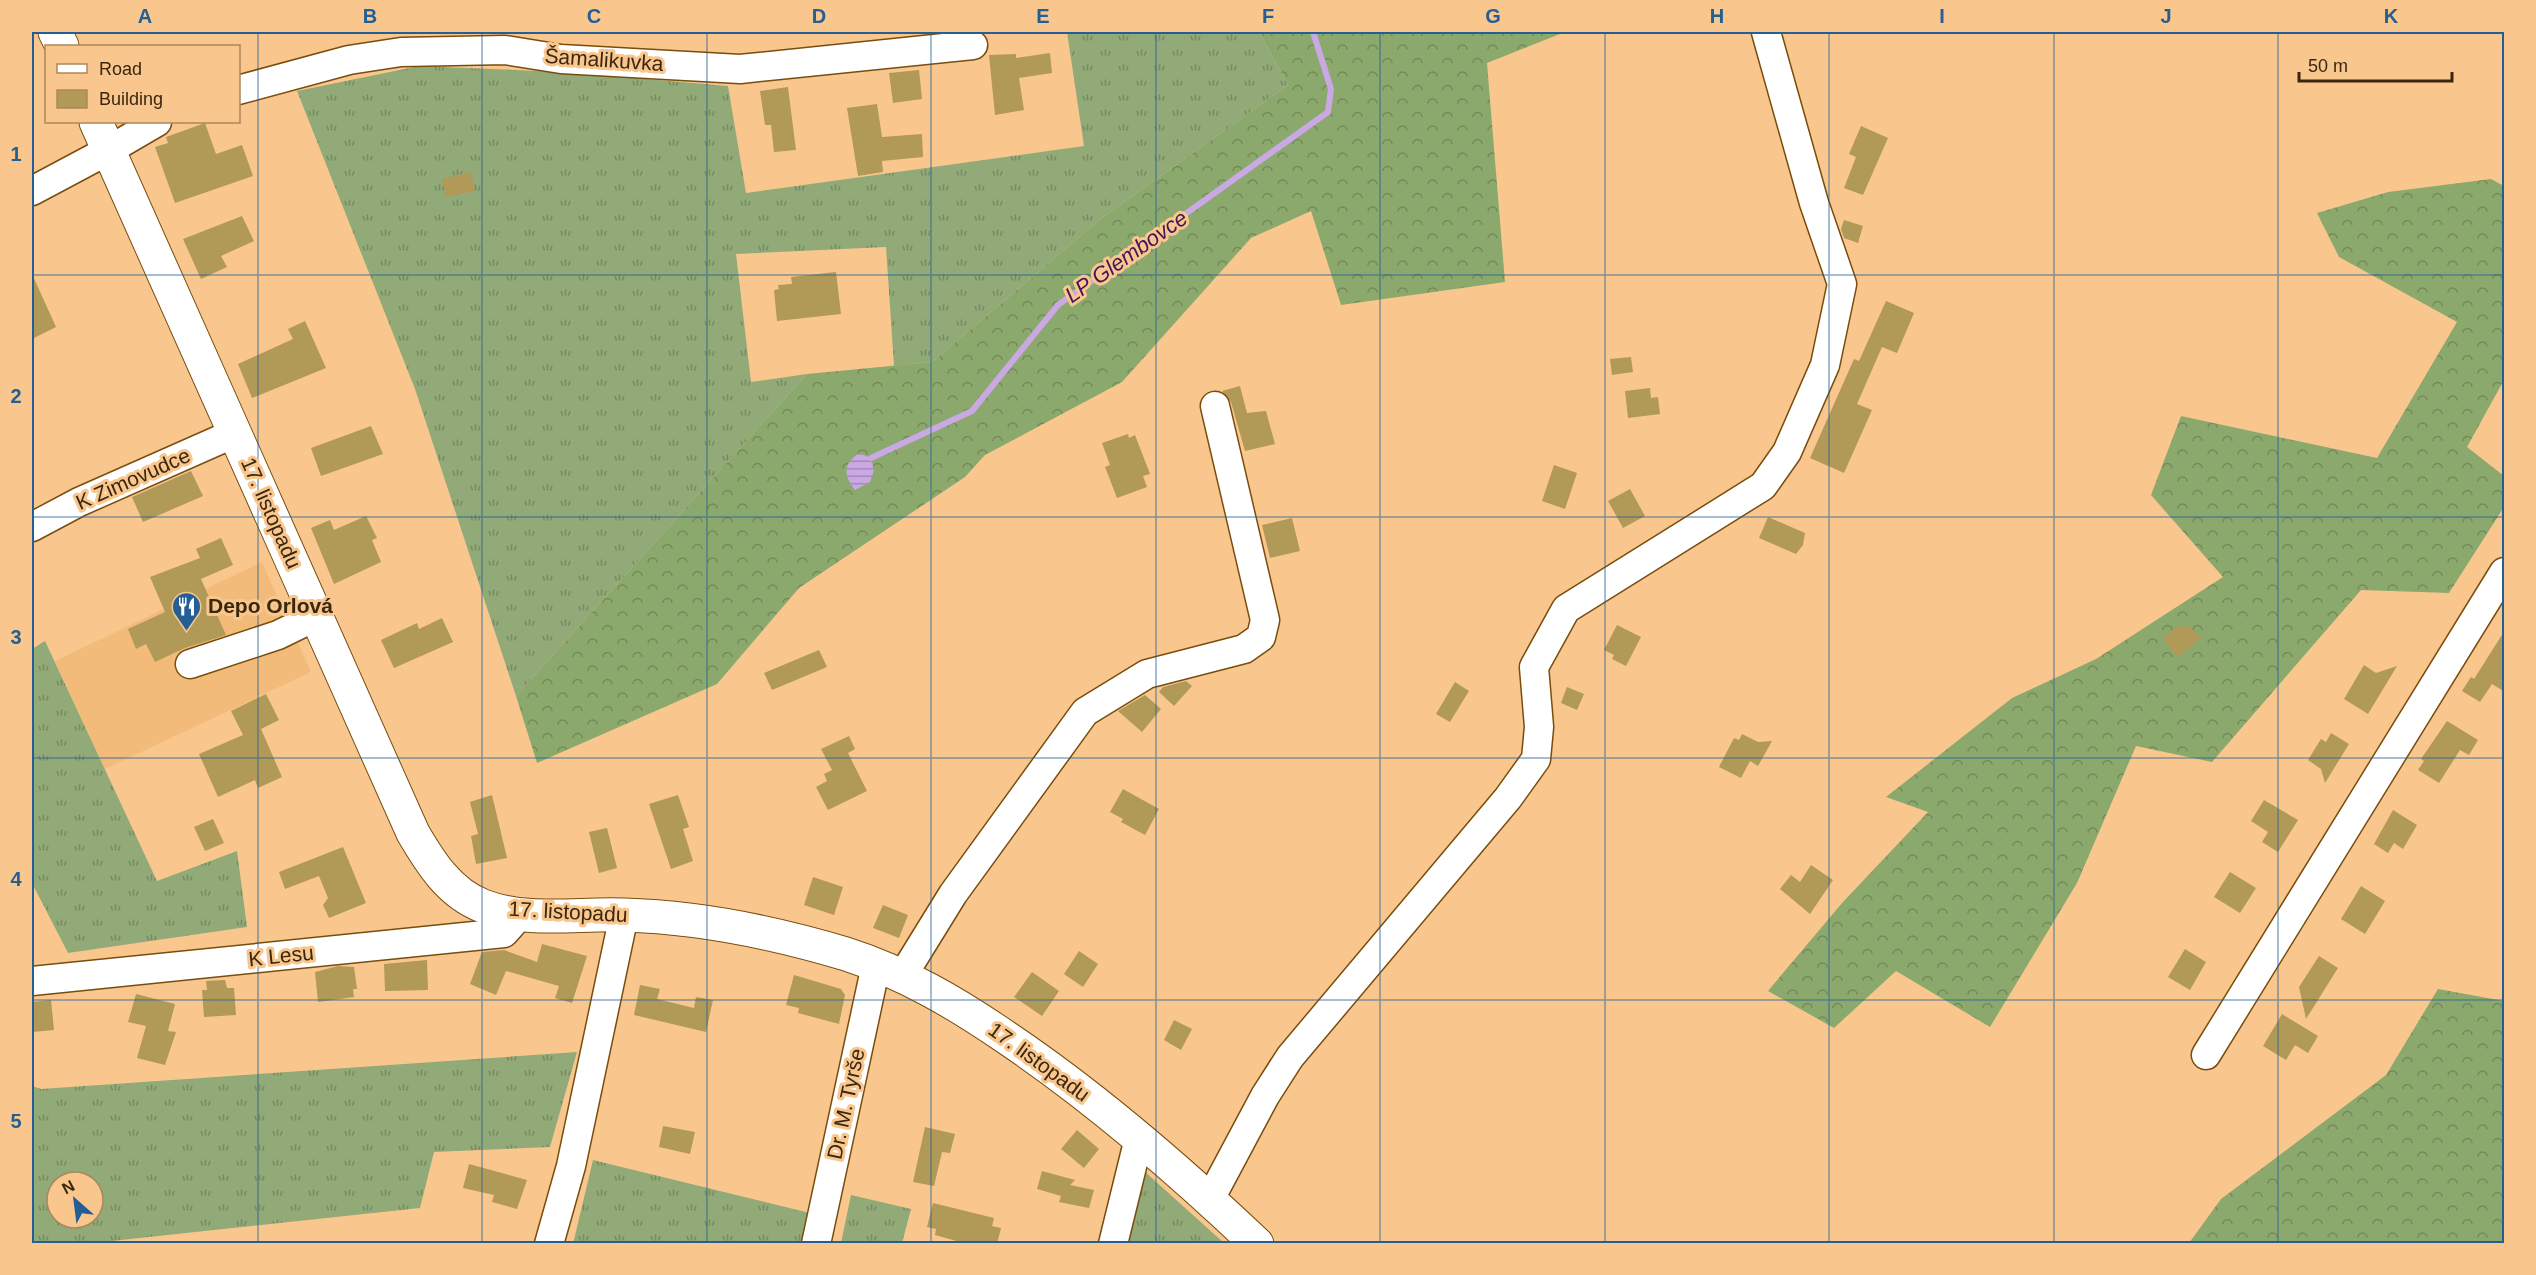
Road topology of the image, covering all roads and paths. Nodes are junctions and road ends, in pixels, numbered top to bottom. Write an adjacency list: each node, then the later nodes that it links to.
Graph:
1 (1766, 32): 19 (street)
2 (973, 45): 3 (street, Šamalikuvka)
3 (240, 89)
4 (153, 123): 5 (street)
5 (103, 136): 6 (street); 8 (main road, 17. listopadu)
6 (32, 190)
7 (1215, 406): 15 (street, Dr. M. Tyrše)
8 (235, 433): 9 (street, K Zimovudce); 11 (main road, 17. listopadu)
9 (32, 527)
10 (2505, 572): 17 (street)
11 (317, 616): 12 (street); 13 (main road, 17. listopadu)
12 (190, 664)
13 (521, 914): 14 (main road, 17. listopadu); 16 (street, K Lesu)
14 (624, 915): 15 (main road, 17. listopadu); 20 (street)
15 (889, 970): 18 (main road, 17. listopadu); 21 (street, Dr. M. Tyrše)
16 (32, 981)
17 (2206, 1055)
18 (1139, 1137): 19 (main road, 17. listopadu); 22 (street)
19 (1209, 1201): 23 (main road, 17. listopadu)
20 (549, 1244)
21 (816, 1244)
22 (1113, 1244)
23 (1257, 1244)

